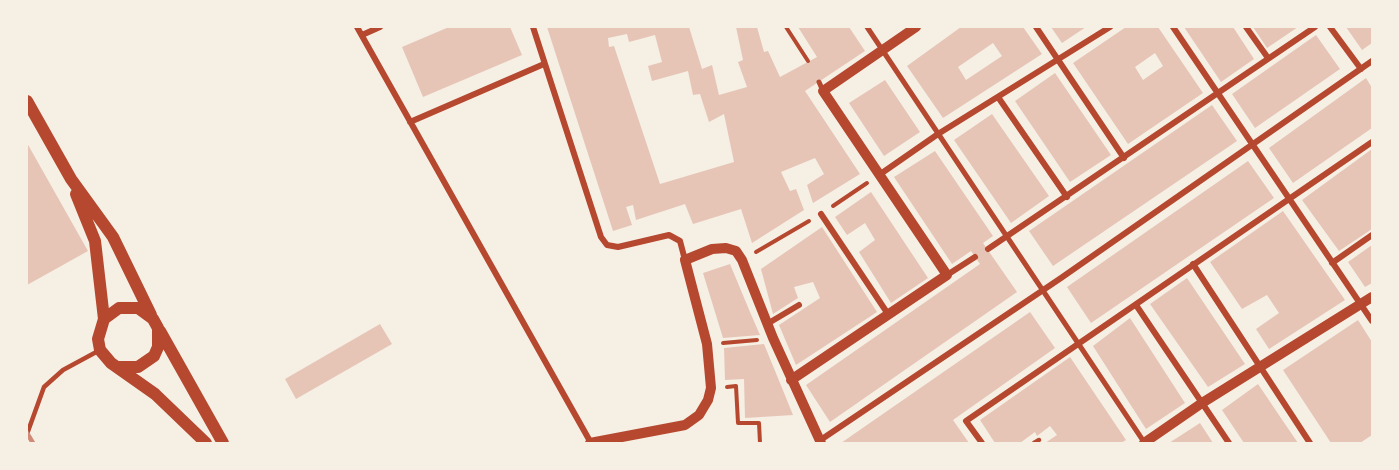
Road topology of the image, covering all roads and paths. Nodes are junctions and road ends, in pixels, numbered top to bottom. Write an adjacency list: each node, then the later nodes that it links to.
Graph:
1 (357, 27): 13 (street)
2 (380, 27): 13 (street)
3 (533, 27): 19 (street)
4 (786, 27): 17 (path)
5 (867, 27): 14 (street)
6 (916, 27): 14 (street)
7 (1036, 27): 16 (street)
8 (1110, 27): 16 (street)
9 (1173, 27): 21 (street)
10 (1246, 27): 15 (street)
11 (1315, 27): 15 (street)
12 (1330, 27): 20 (street)
13 (362, 35): 24 (street)
14 (883, 51): 25 (street); 29 (street)
15 (1268, 58): 21 (street)
16 (1058, 60): 22 (street); 28 (street)
17 (808, 61)
18 (1372, 61): 20 (street)
19 (544, 64): 24 (street); 38 (street)
20 (1361, 69): 27 (street)
21 (1216, 92): 27 (street); 28 (street)
22 (998, 97): 25 (street); 31 (street)
23 (27, 101): 30 (main road)
24 (410, 122): 66 (street)
25 (938, 134): 29 (street); 35 (street)
26 (1372, 142): 32 (street)
27 (1252, 146): 32 (street); 43 (street)
28 (1124, 158): 31 (street)
29 (879, 175): 33 (path); 42 (street)
30 (70, 179): 49 (main road); 51 (main road)
31 (1067, 197): 35 (street)
32 (1288, 199): 40 (street); 41 (street)
33 (821, 214): 39 (path); 48 (street)
34 (1372, 235): 40 (street)
35 (1007, 236): 36 (street); 43 (street)
36 (988, 249)
37 (975, 257): 42 (street)
38 (685, 260): 39 (street); 54 (street)
39 (742, 260): 52 (street)
40 (1332, 263): 45 (street)
41 (1193, 264): 47 (street); 58 (street)
42 (947, 275): 48 (street)
43 (1044, 290): 55 (street); 63 (street)
44 (1372, 297): 45 (street)
45 (1360, 304): 50 (street); 58 (street)
46 (799, 305): 52 (street)
47 (1136, 305): 55 (street); 61 (street)
48 (888, 314): 59 (street)
49 (104, 319): 51 (main road); 56 (main road)
50 (1372, 321)
51 (156, 323): 57 (main road); 65 (main road)
52 (767, 324): 53 (street)
53 (773, 338): 54 (path); 59 (street)
54 (707, 344): 60 (street)
55 (1080, 345): 68 (street); 69 (street)
56 (100, 350): 57 (main road); 62 (lane)
57 (119, 367): 64 (main road)
58 (1260, 367): 61 (street); 71 (street)
59 (791, 380): 63 (street)
60 (711, 388): 66 (street); 67 (path)
61 (1202, 403): 69 (street); 70 (street)
62 (27, 434)
63 (819, 442)
64 (206, 443)
65 (223, 443)
66 (590, 443)
67 (760, 443)
68 (982, 443)
69 (1144, 443)
70 (1229, 443)
71 (1310, 443)

